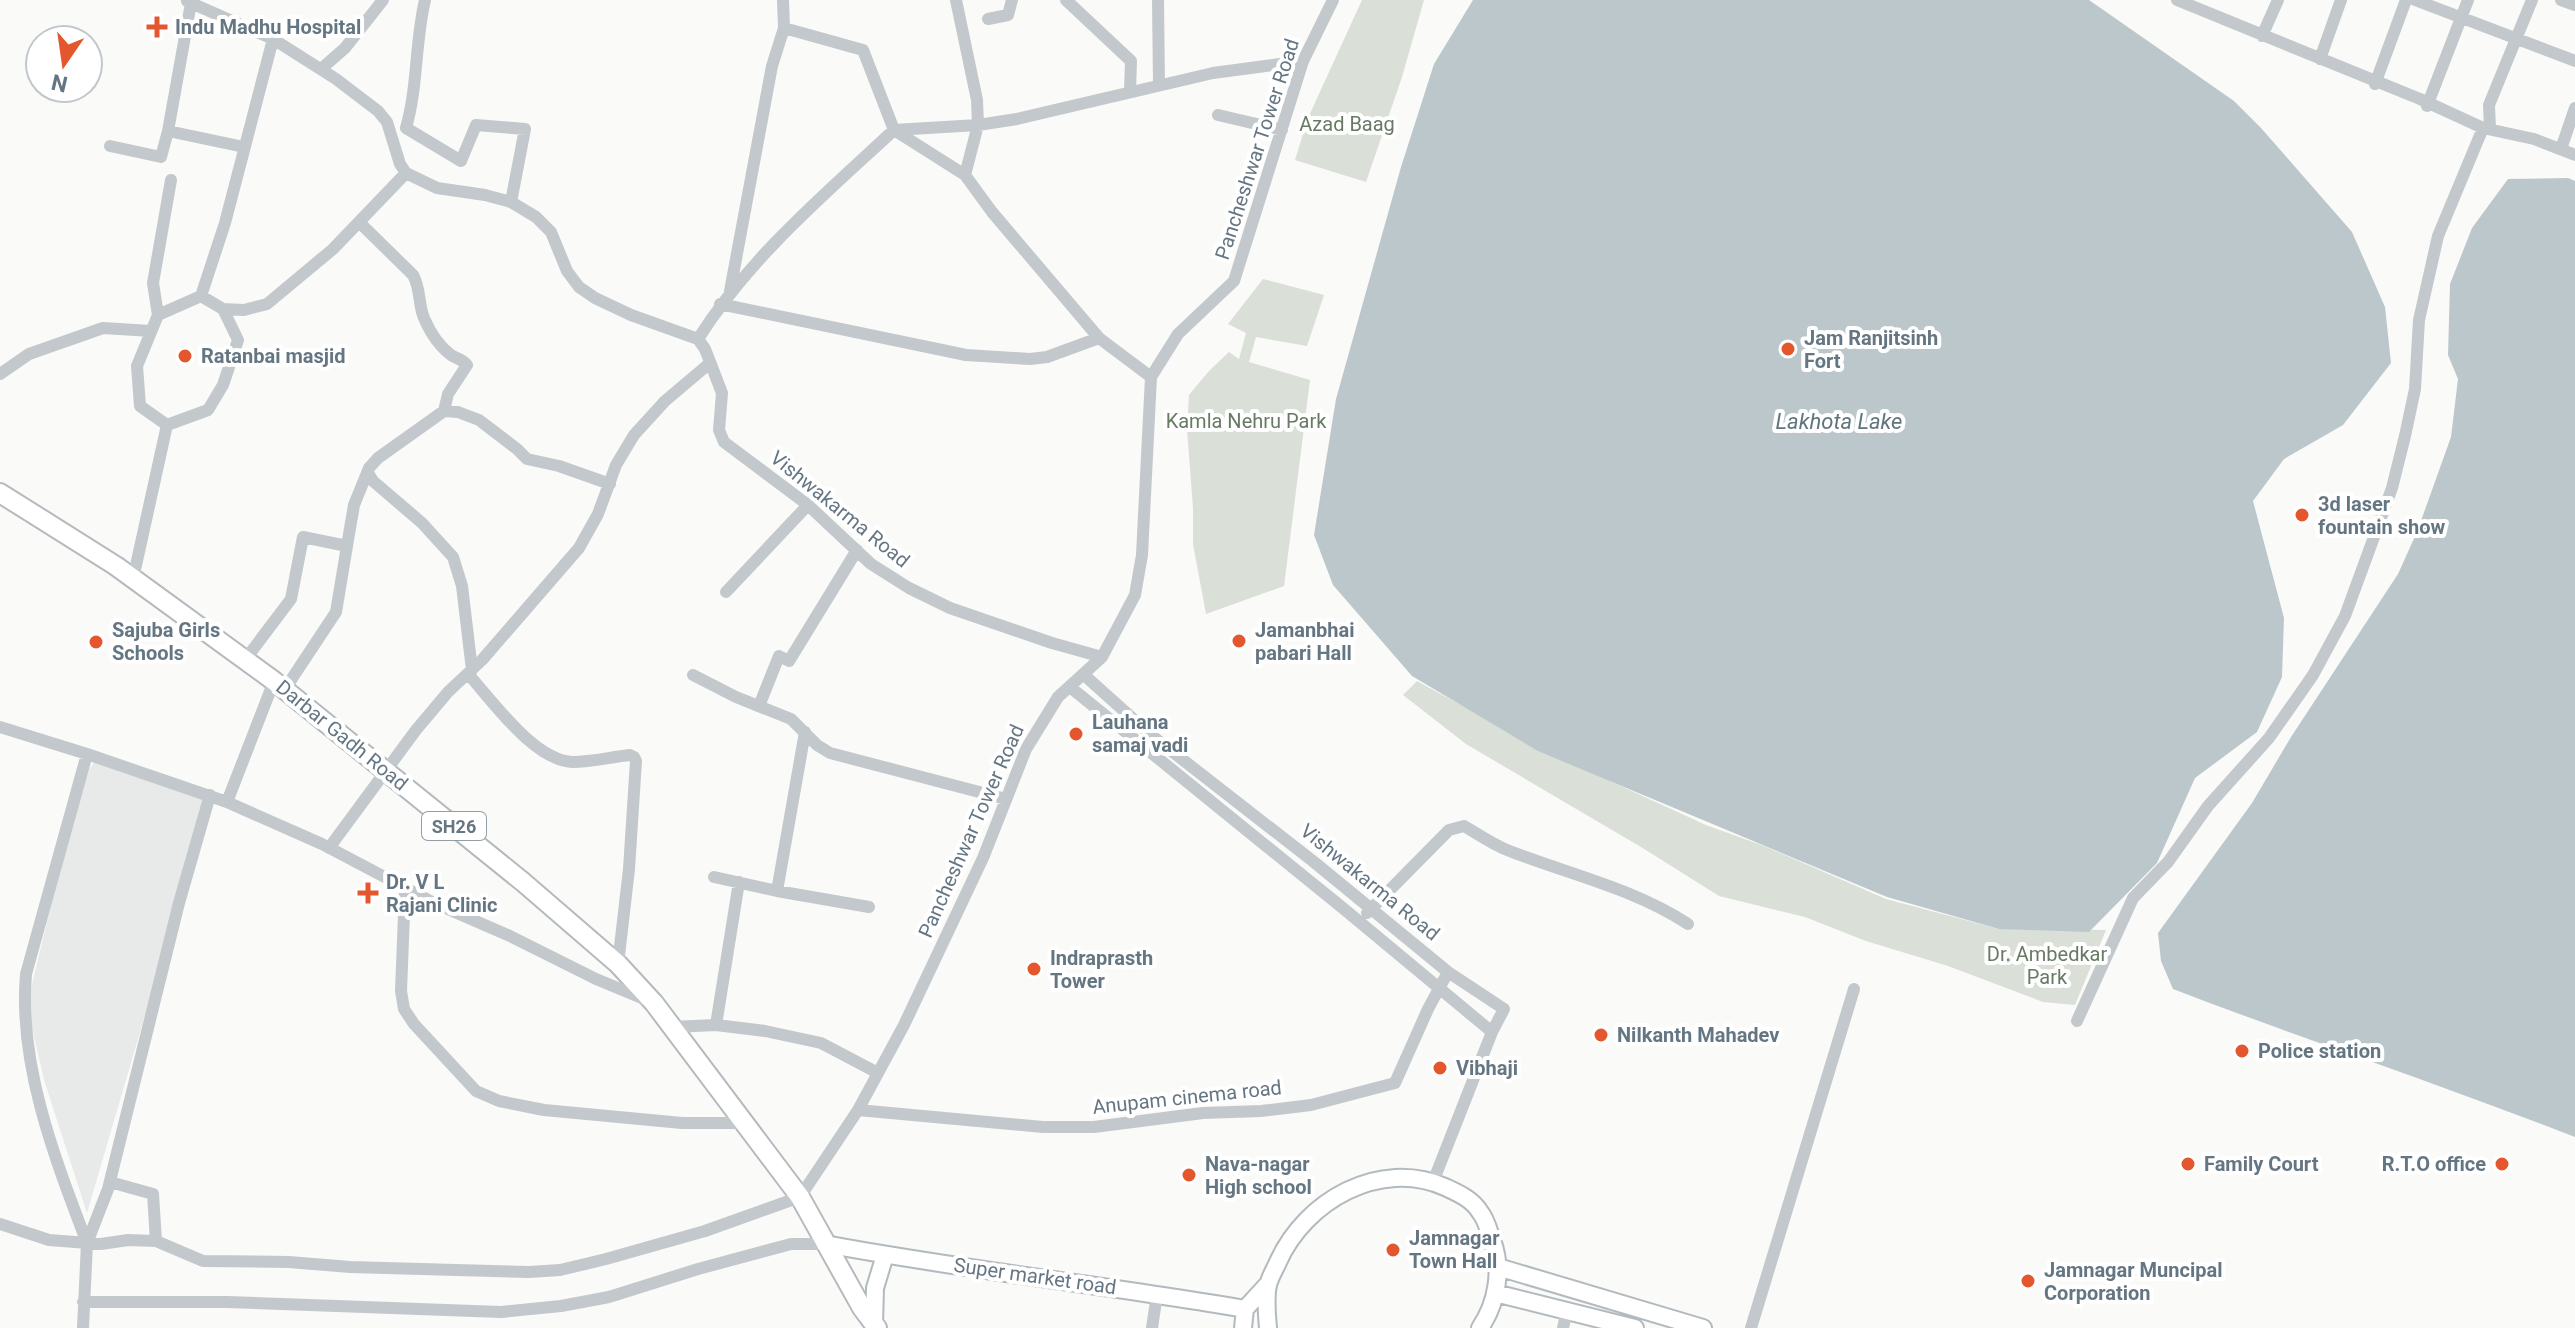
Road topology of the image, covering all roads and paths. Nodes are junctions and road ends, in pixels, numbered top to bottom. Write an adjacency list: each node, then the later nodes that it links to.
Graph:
1 (383, 0): 30 (street)
2 (425, 0): 49 (street)
3 (783, 0): 23 (street)
4 (956, 0): 37 (street)
5 (1012, 0): 22 (street)
6 (1066, 0): 33 (street)
7 (1158, 0): 32 (street)
8 (1333, 0): 28 (street, Pancheshwar Tower Road)
9 (2177, 0): 20 (street)
10 (2218, 0): 20 (street)
11 (2278, 0): 24 (street)
12 (2341, 0): 27 (street)
13 (2406, 0): 31 (street)
14 (2415, 0): 21 (street)
15 (2468, 0): 21 (street)
16 (2532, 0): 26 (street)
17 (2561, 0): 19 (street)
18 (189, 1): 25 (street); 41 (street)
19 (2575, 5)
20 (2212, 15): 24 (street)
21 (2461, 18): 26 (street); 34 (street)
22 (988, 19)
23 (784, 28): 39 (street); 52 (street)
24 (2263, 35): 27 (street)
25 (273, 39): 30 (street); 43 (street)
26 (2514, 40): 29 (street); 38 (street)
27 (2320, 59): 31 (street)
28 (1303, 61): 32 (street); 40 (street, Pancheshwar Tower Road)
29 (2575, 61)
30 (321, 69): 46 (street)
31 (2376, 83): 34 (street)
32 (1159, 85): 33 (street)
33 (1130, 92): 37 (street)
34 (2428, 104): 38 (street)
35 (2575, 108): 44 (street)
36 (1218, 115): 40 (street)
37 (978, 125): 39 (street); 47 (street)
38 (2486, 128): 44 (street); 100 (street)
39 (894, 130): 47 (street); 52 (street)
40 (1282, 130): 60 (street, Pancheshwar Tower Road)
41 (168, 131): 42 (street); 43 (street)
42 (110, 146)
43 (244, 147): 51 (street)
44 (2561, 149): 45 (street)
45 (2575, 155)
46 (406, 173): 49 (street); 50 (street)
47 (965, 175): 56 (street)
48 (171, 180): 54 (street)
49 (511, 202): 57 (street)
50 (359, 222): 53 (street); 61 (street)
51 (201, 296): 53 (street); 54 (street)
52 (725, 299): 56 (street); 57 (street)
53 (223, 309): 62 (street)
54 (158, 315): 55 (street)
55 (151, 331): 59 (street); 62 (street)
56 (1099, 338): 60 (street)
57 (698, 339): 58 (street, Vishwakarma Road)
58 (710, 363): 64 (street); 66 (street, Vishwakarma Road)
59 (0, 374)
60 (1151, 377): 71 (street, Pancheshwar Tower Road)
61 (444, 411): 63 (street); 64 (street)
62 (167, 425): 69 (street)
63 (368, 473): 67 (street); 73 (street)
64 (610, 484): 73 (street)
65 (0, 493): 69 (main road, Darbar Gadh Road / SH26)
66 (808, 505): 68 (street, Vishwakarma Road); 70 (street)
67 (347, 546): 72 (street); 76 (street)
68 (857, 550): 71 (street, Vishwakarma Road); 78 (street)
69 (133, 579): 72 (main road, Darbar Gadh Road / SH26)
70 (726, 592)
71 (1102, 657): 74 (street, Pancheshwar Tower Road)
72 (245, 660): 76 (main road, Darbar Gadh Road / SH26)
73 (470, 672): 82 (street); 95 (street)
74 (1083, 674): 77 (street, Pancheshwar Tower Road); 92 (street, Vishwakarma Road)
75 (693, 675): 78 (street)
76 (280, 685): 82 (main road, Darbar Gadh Road / SH26); 85 (street)
77 (1070, 687): 84 (street, Pancheshwar Tower Road); 93 (street, Vishwakarma Road)
78 (759, 706): 80 (street)
79 (0, 727): 81 (street)
80 (805, 732): 84 (street); 90 (street)
81 (87, 754): 83 (street); 112 (street)
82 (386, 772): 86 (street); 95 (main road, Darbar Gadh Road / SH26)
83 (210, 795): 85 (street); 107 (street)
84 (1006, 799): 104 (street, Pancheshwar Tower Road)
85 (227, 802): 86 (street)
86 (329, 848): 89 (street)
87 (714, 877): 88 (street)
88 (739, 882): 90 (street); 101 (street)
89 (405, 889): 99 (street); 106 (street)
90 (777, 891): 91 (street)
91 (869, 907)
92 (1371, 909): 93 (street); 94 (street); 96 (street, Vishwakarma Road)
93 (1359, 921): 97 (street, Vishwakarma Road)
94 (1688, 924)
95 (618, 964): 99 (main road, Darbar Gadh Road / SH26)
96 (1448, 972): 97 (street, Anupam cinema road); 103 (street, Vishwakarma Road)
97 (1439, 988): 103 (street, Vishwakarma Road); 105 (street, Anupam cinema road)
98 (1854, 989): 131 (street)
99 (654, 1003): 102 (main road, Darbar Gadh Road / SH26)
100 (2077, 1021)
101 (716, 1025): 102 (street); 104 (street)
102 (672, 1027): 106 (main road, Darbar Gadh Road / SH26)
103 (1492, 1032): 108 (street, Vishwakarma Road)
104 (878, 1073): 105 (street, Pancheshwar Tower Road)
105 (858, 1110): 109 (street, Pancheshwar Tower Road)
106 (745, 1123): 109 (main road, Darbar Gadh Road / SH26)
107 (110, 1182): 111 (street); 112 (street)
108 (1433, 1182): 115 (main road); 116 (main road)
109 (800, 1197): 111 (street); 113 (main road, Darbar Gadh Road / SH26)
110 (0, 1224): 112 (street)
111 (156, 1241): 112 (street)
112 (87, 1243): 119 (street)
113 (825, 1244): 114 (main road, Super market road); 119 (street); 122 (main road, SH26)
114 (885, 1255): 118 (main road, Super market road); 122 (main road)
115 (1498, 1267): 117 (main road); 130 (main road)
116 (1268, 1284): 120 (main road); 126 (main road)
117 (1495, 1293): 121 (main road); 127 (main road)
118 (1157, 1294): 120 (main road, Super market road); 124 (street)
119 (83, 1302): 123 (street)
120 (1245, 1309): 125 (main road)
121 (1567, 1310): 128 (street); 129 (main road)
122 (875, 1326)
123 (83, 1328)
124 (1152, 1328)
125 (1243, 1328)
126 (1268, 1328)
127 (1480, 1328)
128 (1563, 1328)
129 (1635, 1328)
130 (1703, 1328)
131 (1751, 1328)

